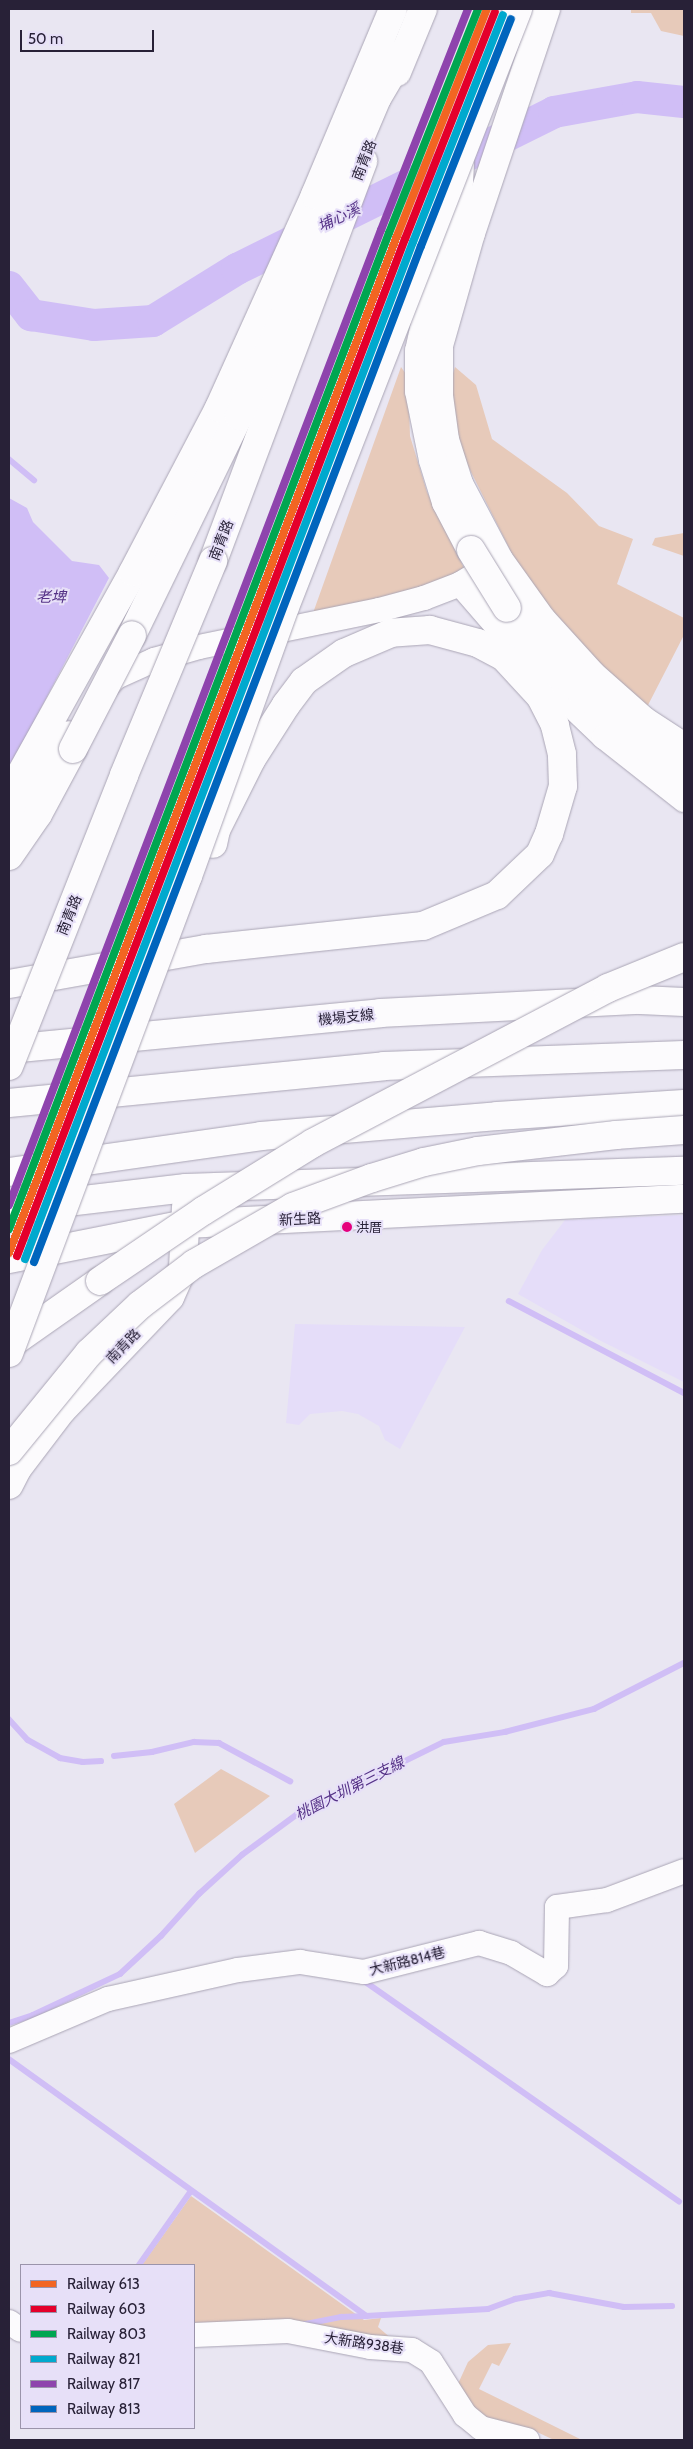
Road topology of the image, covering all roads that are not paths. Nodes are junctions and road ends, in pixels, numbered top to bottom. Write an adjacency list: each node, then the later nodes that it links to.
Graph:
1 (393, 9): 9 (main road)
2 (424, 9): 5 (main road, 南青路)
3 (518, 9): 6 (main road, bridge)
4 (546, 9): 7 (main road)
5 (406, 49): 16 (main road, bridge); 23 (main road, 南青路, bridge)
6 (460, 159): 12 (main road, bridge); 17 (main road, bridge)
7 (499, 560): 8 (street); 11 (main road)
8 (460, 584): 10 (street); 14 (street)
9 (88, 655): 10 (main road); 13 (main road)
10 (116, 677): 15 (street)
11 (684, 747)
12 (684, 773)
13 (9, 795)
14 (684, 800)
15 (9, 823)
16 (9, 856)
17 (188, 876): 19 (main road); 34 (main road, bridge)
18 (684, 957): 35 (main road, bridge)
19 (9, 984)
20 (684, 1002): 21 (main road, 機場支線)
21 (9, 1050)
22 (684, 1055): 24 (main road)
23 (9, 1066)
24 (9, 1103)
25 (684, 1104): 28 (main road)
26 (684, 1130): 37 (main road, bridge)
27 (684, 1171): 29 (main road)
28 (9, 1172)
29 (186, 1188): 31 (main road); 32 (main road, 南青路)
30 (684, 1199): 32 (main road, 新生路)
31 (9, 1212)
32 (186, 1224): 33 (main road, 新生路); 38 (main road, 南青路)
33 (9, 1259)
34 (16, 1318): 36 (main road, bridge)
35 (9, 1345)
36 (9, 1352)
37 (9, 1451)
38 (9, 1485)
39 (684, 1871): 40 (street, 大新路814巷)
40 (9, 2041)
41 (9, 2322): 42 (street)
42 (20, 2329)
43 (195, 2335): 44 (street, 大新路938巷)
44 (527, 2440)

